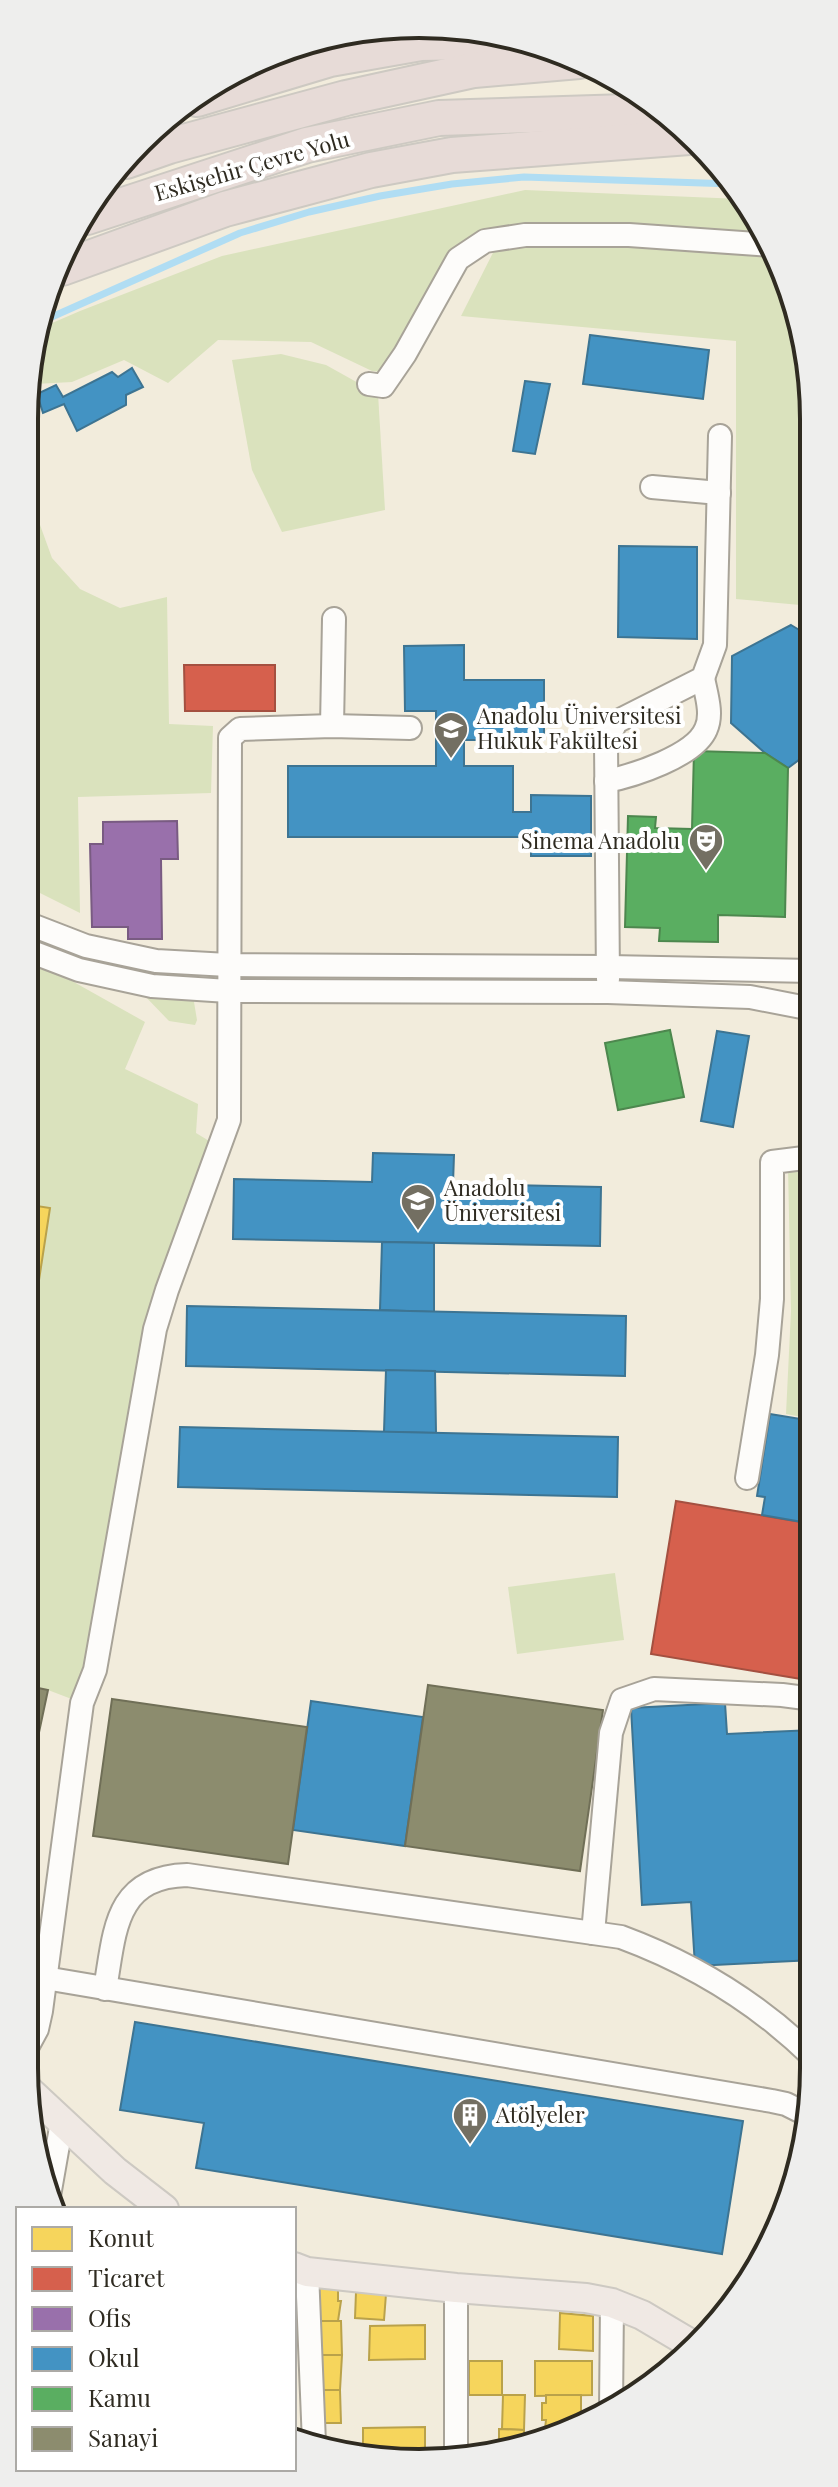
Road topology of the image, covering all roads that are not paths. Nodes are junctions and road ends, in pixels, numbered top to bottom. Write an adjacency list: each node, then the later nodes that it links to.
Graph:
1 (475, 42): 3 (highway)
2 (555, 63): 6 (highway, Eskişehir Çevre Yolu)
3 (228, 90)
4 (644, 111): 7 (highway, Eskişehir Çevre Yolu)
5 (675, 138): 9 (highway)
6 (146, 154)
7 (98, 213)
8 (758, 244): 10 (street)
9 (71, 265)
10 (369, 384)
11 (720, 436): 13 (street)
12 (652, 487): 13 (street)
13 (719, 493): 15 (street)
14 (334, 619): 16 (street)
15 (703, 678): 18 (street); 18 (street)
16 (332, 726): 17 (street); 21 (street)
17 (410, 728)
18 (606, 781): 22 (street)
19 (38, 927): 21 (street)
20 (38, 954): 24 (street)
21 (228, 965): 22 (street); 24 (street)
22 (609, 967): 23 (street); 25 (street)
23 (800, 971)
24 (228, 991): 25 (street); 32 (street)
25 (608, 992): 26 (street)
26 (800, 1007)
27 (800, 1158): 28 (street)
28 (747, 1478)
29 (800, 1697): 30 (street)
30 (593, 1933): 33 (street); 35 (street)
31 (38, 1971): 32 (street)
32 (45, 1978): 33 (street); 34 (street)
33 (105, 1989): 37 (street)
34 (38, 2023)
35 (800, 2045)
36 (40, 2101): 38 (main road)
37 (798, 2110)
38 (62, 2122): 39 (street); 40 (main road)
39 (53, 2173)
40 (161, 2207)
41 (301, 2269): 42 (main road); 46 (street)
42 (456, 2288): 43 (main road); 47 (street)
43 (612, 2303): 44 (main road); 45 (street)
44 (685, 2340)
45 (611, 2397)
46 (313, 2434)
47 (456, 2447)

